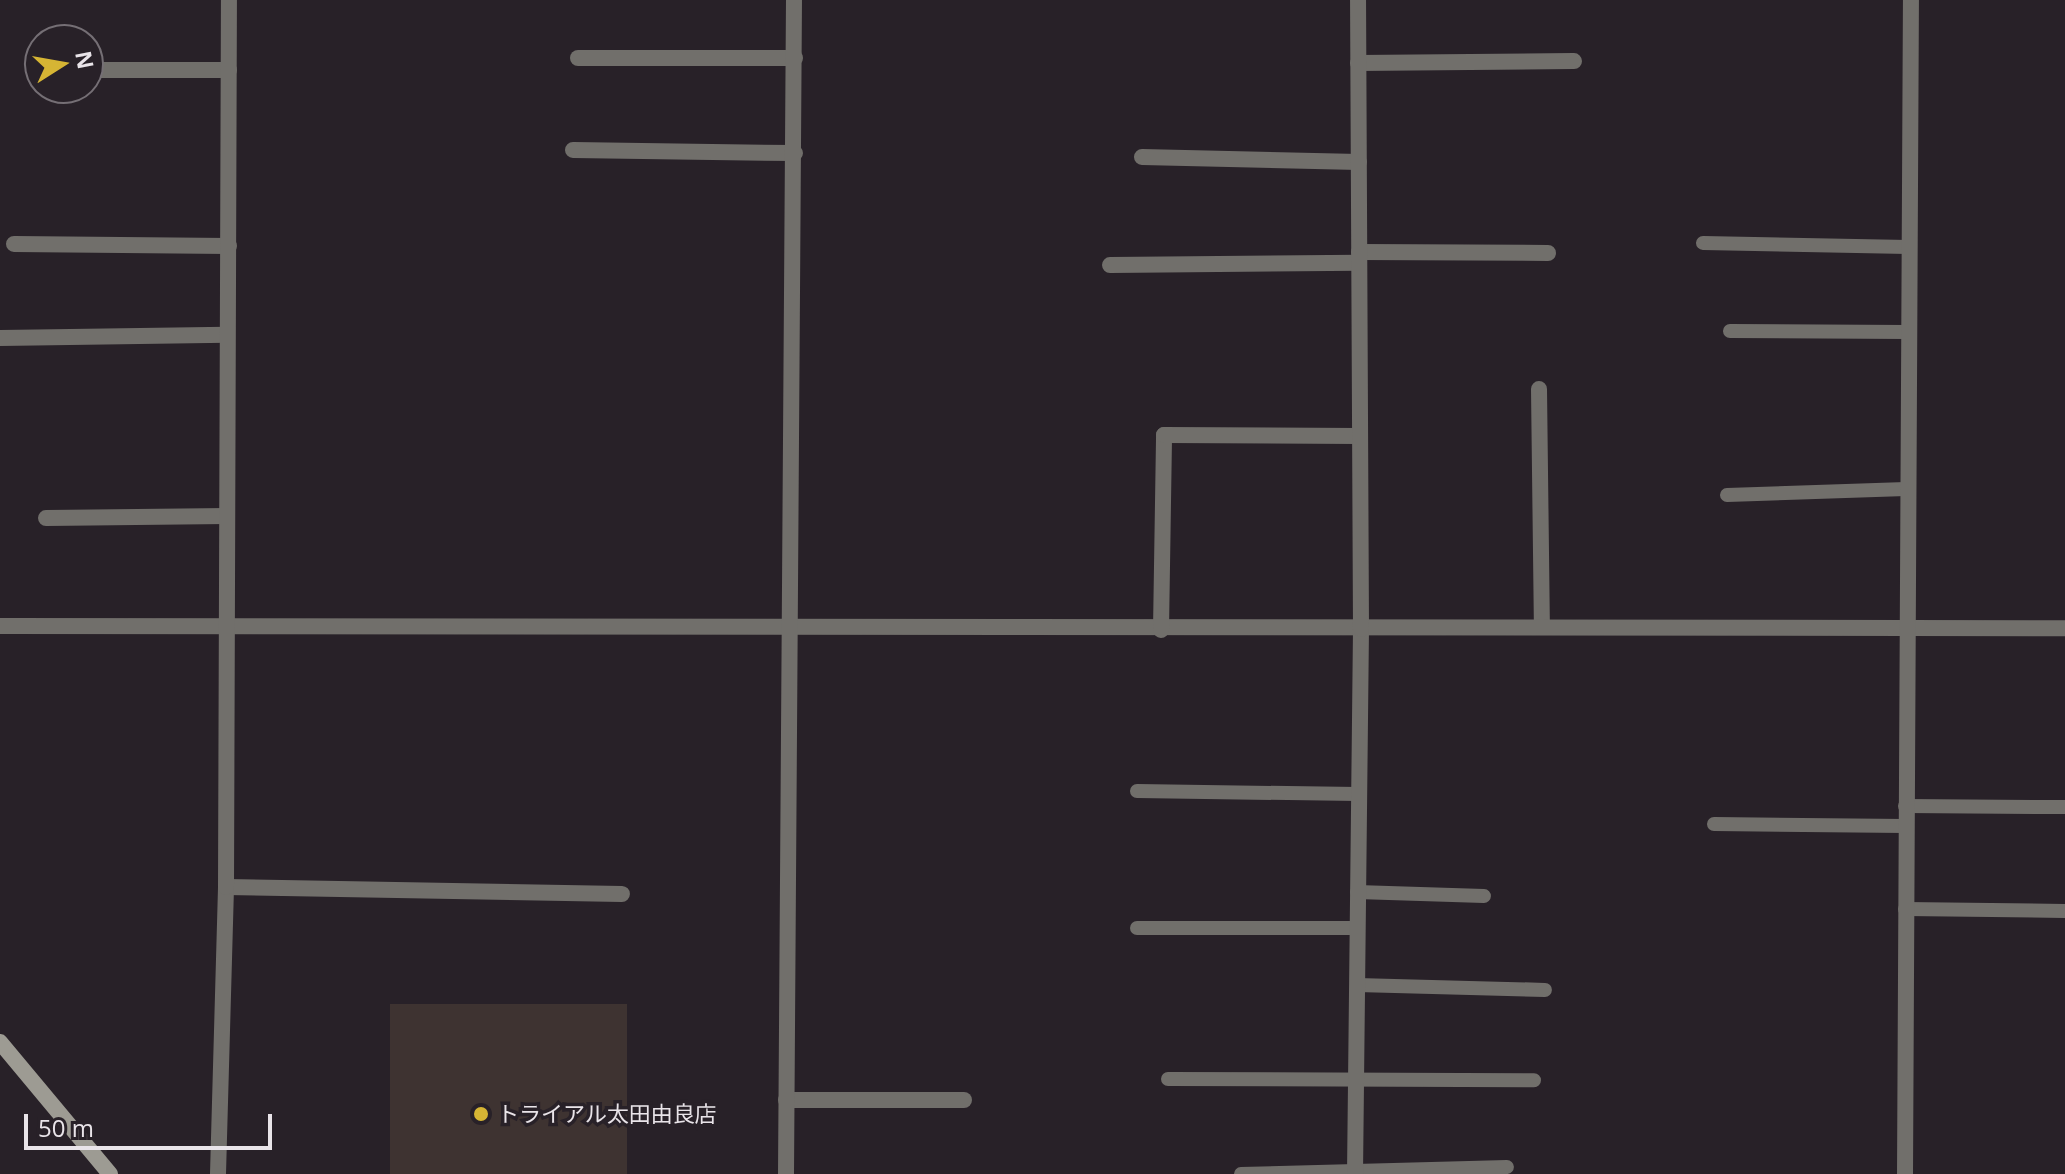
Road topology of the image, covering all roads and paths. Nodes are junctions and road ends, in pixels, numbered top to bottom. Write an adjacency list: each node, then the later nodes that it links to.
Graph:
1 (229, 0): 10 (street)
2 (794, 0): 6 (street)
3 (1358, 0): 8 (street)
4 (1911, 0): 18 (street)
5 (578, 58): 6 (street)
6 (795, 58): 12 (street)
7 (1574, 61): 8 (street)
8 (1358, 63): 14 (street)
9 (104, 70): 10 (street)
10 (229, 70): 17 (street)
11 (573, 150): 12 (street)
12 (795, 153): 34 (street)
13 (1142, 157): 14 (street)
14 (1359, 162): 20 (street)
15 (1703, 243): 18 (lane)
16 (14, 244): 17 (street)
17 (229, 246): 24 (street)
18 (1908, 247): 23 (street)
19 (1548, 253): 20 (street)
20 (1359, 258): 21 (street); 27 (street)
21 (1110, 265)
22 (1730, 331): 23 (lane)
23 (1907, 332): 28 (street)
24 (227, 335): 25 (street); 30 (street)
25 (0, 338)
26 (1539, 389): 35 (street)
27 (1359, 436): 38 (street); 39 (street)
28 (1906, 489): 29 (lane); 36 (street)
29 (1727, 495)
30 (227, 516): 31 (street); 33 (street)
31 (46, 518)
32 (0, 626): 33 (street)
33 (228, 626): 34 (street); 46 (street)
34 (790, 626): 39 (street); 60 (street)
35 (1542, 626): 36 (street); 38 (street)
36 (1905, 627): 37 (street); 42 (street)
37 (2065, 628)
38 (1361, 629): 39 (street); 41 (street)
39 (1161, 630)
40 (1137, 791): 41 (lane)
41 (1358, 794): 47 (street)
42 (1905, 806): 43 (lane); 45 (street)
43 (2065, 807)
44 (1714, 824): 45 (lane)
45 (1905, 826): 50 (street)
46 (226, 887): 48 (street); 65 (street)
47 (1357, 892): 49 (lane); 53 (street)
48 (622, 894)
49 (1484, 896)
50 (1905, 909): 51 (lane); 68 (street)
51 (2065, 911)
52 (1137, 928): 53 (lane)
53 (1357, 928): 54 (street)
54 (1357, 985): 55 (lane); 58 (street)
55 (1545, 990)
56 (0, 1042): 64 (main road)
57 (1168, 1079): 58 (lane)
58 (1356, 1080): 59 (lane); 63 (street)
59 (1534, 1080)
60 (786, 1100): 61 (street); 66 (street)
61 (964, 1100)
62 (1507, 1167): 63 (lane)
63 (1355, 1172): 67 (lane)
64 (110, 1174)
65 (218, 1174)
66 (786, 1174)
67 (1241, 1174)
68 (1905, 1174)

